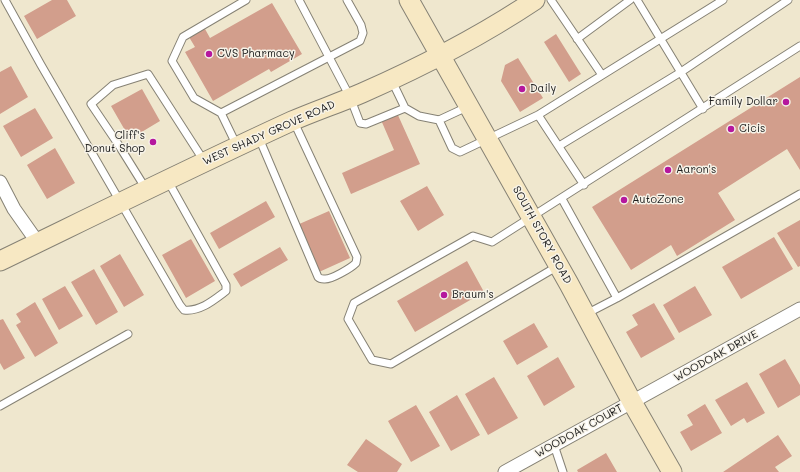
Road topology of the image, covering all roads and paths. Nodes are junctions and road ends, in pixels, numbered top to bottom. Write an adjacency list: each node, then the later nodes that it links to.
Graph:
1 (4, 0): 39 (lane)
2 (246, 0): 24 (lane)
3 (299, 0): 16 (lane)
4 (347, 0): 16 (lane)
5 (409, 0): 15 (main road, SOUTH STORY ROAD)
6 (535, 0): 15 (main road, WEST SHADY GROVE ROAD)
7 (551, 0): 12 (lane)
8 (630, 0): 12 (lane)
9 (637, 0): 13 (lane)
10 (723, 0): 13 (lane)
11 (788, 0): 17 (lane)
12 (577, 39): 18 (lane)
13 (661, 39): 17 (lane); 18 (lane)
14 (800, 46): 23 (lane)
15 (441, 55): 19 (main road, WEST SHADY GROVE ROAD); 21 (main road, SOUTH STORY ROAD)
16 (329, 56): 20 (lane); 24 (lane)
17 (681, 72): 23 (lane); 31 (lane)
18 (602, 75): 25 (lane)
19 (391, 79): 20 (main road, WEST SHADY GROVE ROAD); 22 (lane)
20 (350, 97): 22 (lane); 26 (main road, WEST SHADY GROVE ROAD)
21 (470, 106): 27 (lane); 29 (main road, SOUTH STORY ROAD)
22 (404, 108): 27 (lane)
23 (703, 109): 35 (lane)
24 (221, 113): 30 (lane)
25 (538, 115): 29 (lane); 31 (lane)
26 (293, 120): 28 (main road, WEST SHADY GROVE ROAD); 28 (lane)
27 (439, 120): 29 (lane)
28 (258, 137): 30 (main road, WEST SHADY GROVE ROAD)
29 (488, 140): 40 (main road, SOUTH STORY ROAD)
30 (237, 146): 32 (main road, WEST SHADY GROVE ROAD)
31 (559, 146): 35 (lane)
32 (204, 162): 33 (main road, WEST SHADY GROVE ROAD); 36 (lane)
33 (167, 179): 36 (main road, WEST SHADY GROVE ROAD); 39 (lane)
34 (0, 182): 41 (street)
35 (584, 185): 38 (lane)
36 (146, 189): 39 (main road, WEST SHADY GROVE ROAD)
37 (800, 194): 44 (lane)
38 (562, 199): 40 (lane); 44 (lane)
39 (120, 202): 41 (main road, WEST SHADY GROVE ROAD)
40 (532, 218): 43 (main road, SOUTH STORY ROAD); 43 (lane)
41 (38, 243): 42 (main road, WEST SHADY GROVE ROAD)
42 (0, 261)
43 (559, 265): 46 (main road, SOUTH STORY ROAD)
44 (617, 298): 46 (lane)
45 (800, 309): 48 (street, WOODOAK DRIVE)
46 (585, 314): 48 (main road, SOUTH STORY ROAD)
47 (128, 334): 49 (lane)
48 (632, 402): 50 (street, WOODOAK COURT); 53 (main road, SOUTH STORY ROAD)
49 (0, 406)
50 (554, 445): 51 (street, WOODOAK COURT); 52 (lane)
51 (505, 472)
52 (563, 472)
53 (672, 472)

